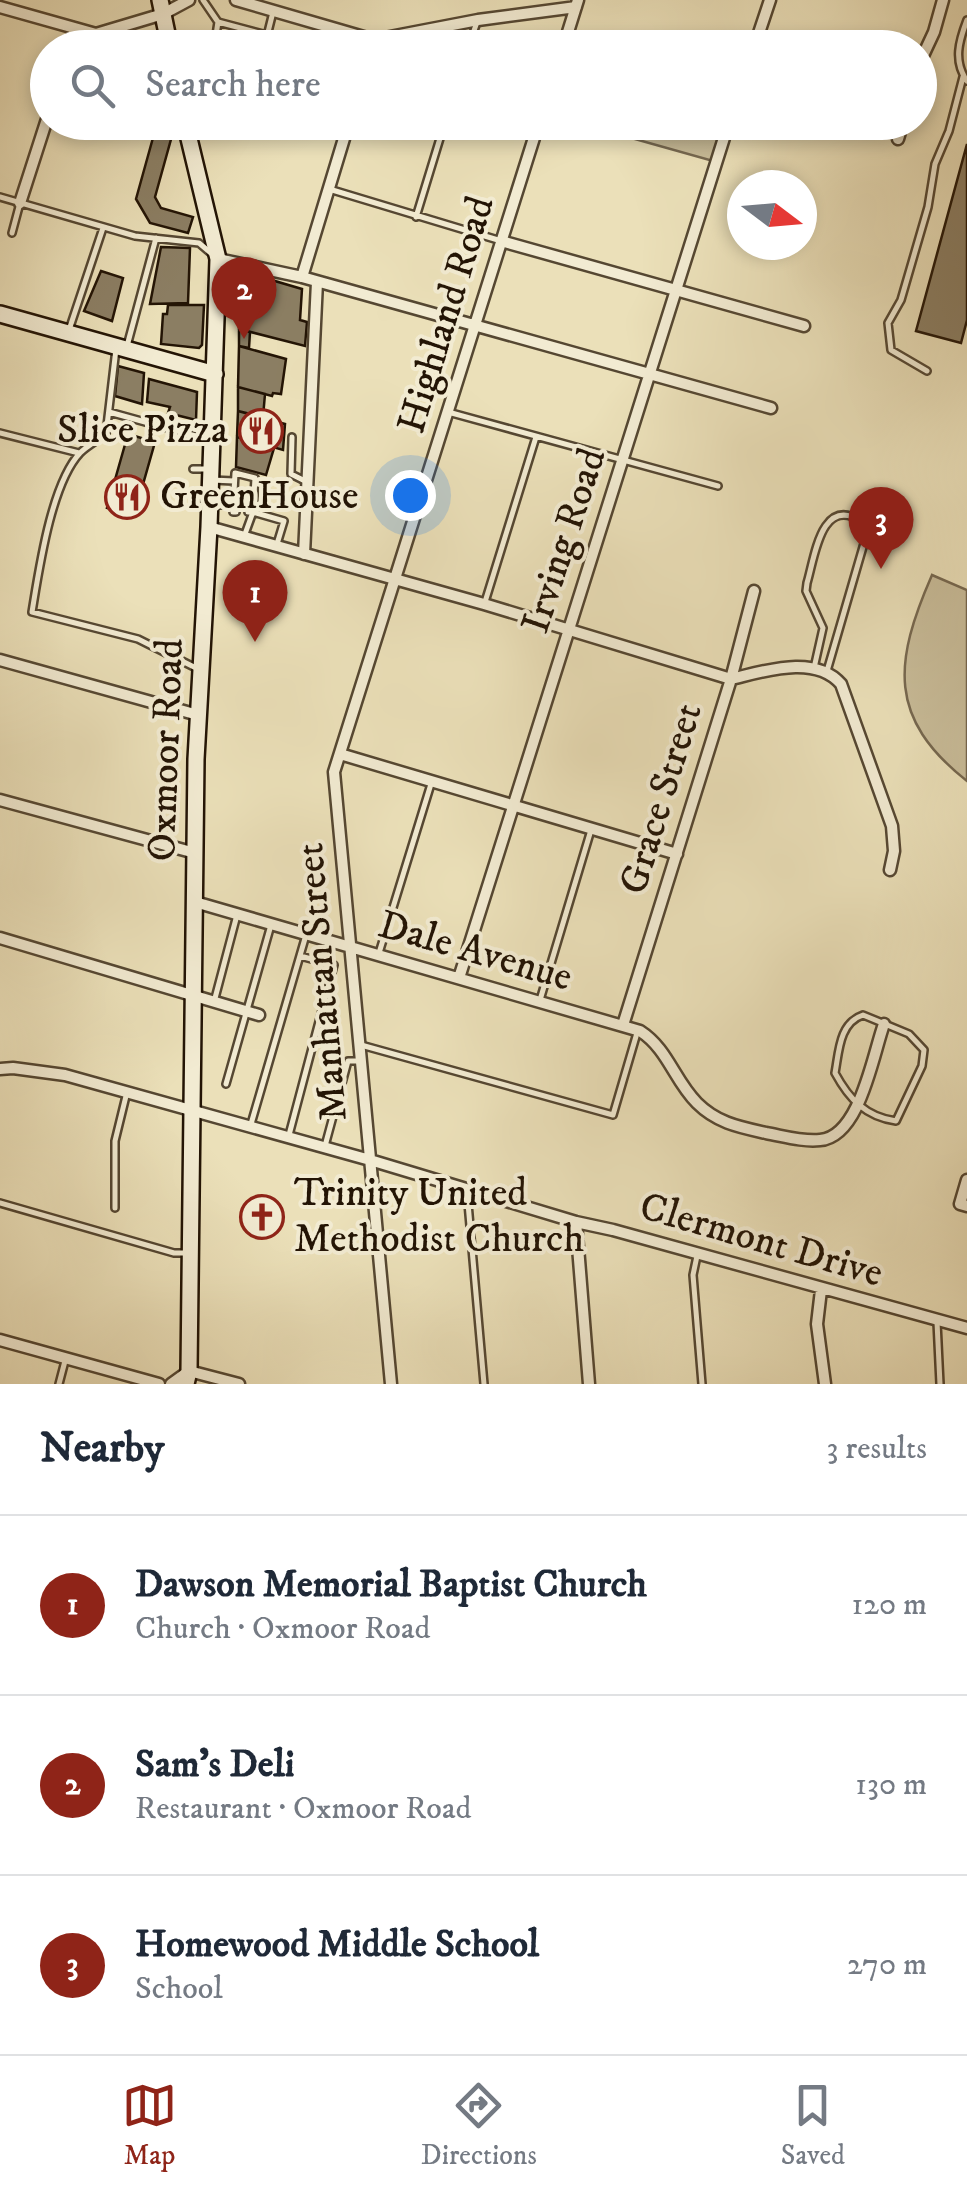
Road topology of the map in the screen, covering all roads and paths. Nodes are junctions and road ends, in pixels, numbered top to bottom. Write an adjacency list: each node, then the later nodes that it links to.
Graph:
1 (189, 0): 8 (street)
2 (203, 0): 12 (lane)
3 (236, 0): 9 (street)
4 (770, 0): 23 (street)
5 (942, 0): 24 (street)
6 (577, 3): 10 (street); 22 (street)
7 (0, 7): 13 (street)
8 (161, 7): 15 (street)
9 (273, 10): 18 (lane); 19 (street)
10 (478, 20): 20 (street); 21 (lane)
11 (967, 20): 25 (lane)
12 (218, 22): 16 (lane); 17 (lane)
13 (75, 29): 14 (street)
14 (79, 30)
15 (106, 30)
16 (217, 30)
17 (248, 30)
18 (268, 30)
19 (332, 30)
20 (434, 30)
21 (474, 30)
22 (569, 30)
23 (760, 30)
24 (934, 30)
25 (965, 79): 49 (lane)
26 (40, 140): 34 (street)
27 (189, 140): 40 (main road, Oxmoor Road)
28 (344, 140): 32 (street)
29 (440, 140): 35 (lane)
30 (533, 140): 39 (street, Highland Road)
31 (724, 140): 43 (street, Irving Road)
32 (329, 189): 35 (lane); 41 (street)
33 (0, 197): 34 (lane)
34 (20, 203): 36 (lane); 37 (lane)
35 (416, 217): 39 (lane)
36 (103, 228): 38 (lane); 47 (lane)
37 (12, 234)
38 (156, 238): 40 (lane); 48 (lane)
39 (501, 241): 43 (street); 46 (street, Highland Road)
40 (218, 259): 41 (street); 50 (main road, Oxmoor Road)
41 (302, 278): 42 (street)
42 (317, 282): 46 (street); 63 (street)
43 (674, 290): 45 (street); 51 (street, Irving Road)
44 (0, 314): 47 (main road)
45 (804, 326)
46 (475, 327): 51 (street); 54 (street, Highland Road)
47 (68, 333): 48 (main road)
48 (121, 348): 50 (main road); 53 (lane)
49 (926, 371)
50 (215, 374): 58 (main road, Oxmoor Road)
51 (649, 376): 52 (street); 60 (street, Irving Road)
52 (771, 408)
53 (109, 412): 58 (lane); 59 (lane)
54 (448, 412): 57 (lane); 72 (street, Highland Road)
55 (0, 434): 59 (lane)
56 (292, 437): 63 (lane)
57 (536, 437): 60 (lane); 74 (lane)
58 (212, 441): 62 (main road, Oxmoor Road)
59 (80, 454): 78 (lane)
60 (623, 460): 65 (lane); 75 (street, Irving Road)
61 (193, 469): 62 (lane)
62 (211, 475): 64 (lane); 66 (main road, Oxmoor Road)
63 (308, 481): 71 (street)
64 (235, 486): 66 (lane); 67 (lane)
65 (718, 486)
66 (210, 505): 68 (main road, Oxmoor Road)
67 (251, 512): 69 (lane); 70 (lane)
68 (210, 528): 69 (street); 78 (main road, Oxmoor Road)
69 (244, 537): 70 (street)
70 (276, 546): 71 (street)
71 (304, 554): 72 (street)
72 (397, 580): 74 (street); 82 (street, Highland Road)
73 (754, 591): 80 (street, Grace Street)
74 (484, 604): 75 (street)
75 (566, 630): 80 (street); 85 (street, Irving Road)
76 (0, 660): 81 (street)
77 (814, 668): 79 (street); 79 (lane); 80 (street)
78 (201, 670): 81 (main road, Oxmoor Road)
79 (827, 671): 89 (street)
80 (731, 679): 88 (street, Grace Street)
81 (198, 715): 87 (main road, Oxmoor Road)
82 (340, 754): 83 (street); 95 (street, Manhattan Street)
83 (432, 781): 85 (street); 96 (lane)
84 (0, 800): 87 (street)
85 (512, 805): 86 (street); 98 (street, Irving Road)
86 (592, 827): 88 (street); 100 (lane)
87 (195, 854): 90 (main road, Oxmoor Road)
88 (677, 854): 104 (street, Grace Street)
89 (890, 870)
90 (195, 902): 91 (street, Dale Avenue); 99 (main road, Oxmoor Road)
91 (237, 914): 92 (street, Dale Avenue); 101 (lane)
92 (271, 925): 93 (street, Dale Avenue); 102 (lane)
93 (306, 935): 95 (street, Dale Avenue); 97 (lane)
94 (0, 938): 99 (street)
95 (349, 948): 96 (street, Dale Avenue); 106 (street, Manhattan Street)
96 (379, 954): 98 (street, Dale Avenue)
97 (300, 956): 113 (lane); 114 (lane)
98 (459, 978): 100 (street, Dale Avenue)
99 (195, 996): 101 (street); 112 (main road, Oxmoor Road)
100 (540, 1000): 104 (street, Dale Avenue)
101 (214, 1002): 102 (street)
102 (253, 1013): 109 (lane)
103 (884, 1024): 111 (street); 111 (lane); 111 (lane)
104 (623, 1025): 105 (street, Dale Avenue)
105 (638, 1030): 106 (lane); 111 (street)
106 (361, 1045): 107 (street, Manhattan Street)
107 (362, 1060): 115 (lane); 116 (street, Manhattan Street)
108 (0, 1069): 110 (street, Clermont Drive)
109 (226, 1084)
110 (127, 1092): 112 (street, Clermont Drive); 121 (lane)
111 (858, 1106)
112 (192, 1111): 113 (street, Clermont Drive); 123 (main road, Oxmoor Road)
113 (250, 1128): 114 (street, Clermont Drive)
114 (288, 1138): 115 (street, Clermont Drive)
115 (324, 1148): 116 (street, Clermont Drive)
116 (370, 1160): 118 (street, Clermont Drive); 135 (street, Manhattan Street)
117 (967, 1180): 120 (street)
118 (466, 1189): 122 (street, Clermont Drive); 136 (lane)
119 (0, 1202): 123 (lane)
120 (964, 1205)
121 (114, 1208)
122 (576, 1222): 124 (street, Clermont Drive); 137 (street)
123 (190, 1253): 130 (main road, Oxmoor Road)
124 (697, 1256): 125 (street, Clermont Drive); 138 (lane)
125 (821, 1290): 126 (street, Clermont Drive); 139 (street)
126 (936, 1321): 127 (street, Clermont Drive); 140 (lane)
127 (967, 1328)
128 (0, 1340): 129 (street)
129 (66, 1358): 131 (lane); 132 (street)
130 (188, 1378): 133 (street); 134 (street)
131 (59, 1384)
132 (159, 1384)
133 (171, 1384)
134 (240, 1384)
135 (391, 1384)
136 (484, 1384)
137 (590, 1384)
138 (702, 1384)
139 (825, 1384)
140 (940, 1384)

